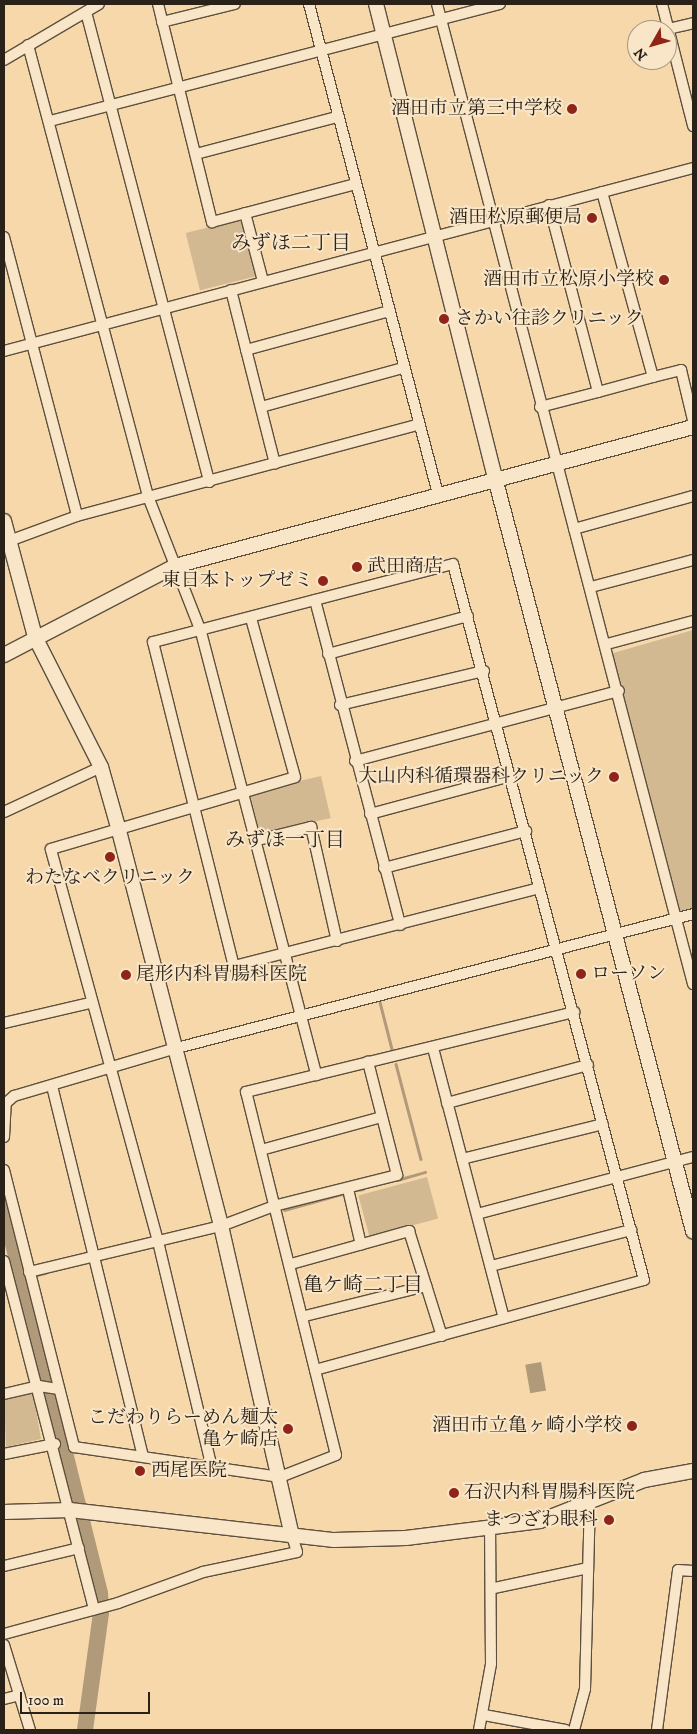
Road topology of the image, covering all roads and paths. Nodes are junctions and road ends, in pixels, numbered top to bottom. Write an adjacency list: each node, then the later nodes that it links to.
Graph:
1 (99, 4): 9 (street)
2 (158, 4): 12 (street)
3 (235, 4): 12 (street)
4 (309, 4): 17 (street)
5 (376, 4): 15 (street)
6 (437, 4): 10 (street)
7 (500, 4): 10 (street)
8 (662, 4): 11 (street)
9 (86, 12): 16 (street); 22 (street)
10 (441, 19): 15 (street); 32 (street)
11 (666, 20)
12 (162, 22): 20 (street)
13 (693, 23): 14 (street)
14 (677, 27)
15 (385, 34): 17 (street); 33 (street)
16 (28, 45): 19 (street); 24 (street)
17 (322, 50): 20 (street); 23 (street)
18 (677, 57): 21 (street)
19 (4, 60)
20 (178, 88): 22 (street); 26 (street)
21 (690, 97): 25 (street)
22 (111, 105): 24 (street); 38 (street)
23 (337, 117): 26 (street); 28 (street)
24 (50, 121): 40 (street)
25 (693, 126)
26 (196, 154): 31 (street)
27 (693, 168): 29 (street)
28 (356, 184): 31 (street); 35 (street)
29 (602, 192): 30 (street); 45 (street)
30 (549, 206): 32 (street); 46 (street)
31 (245, 213): 36 (street)
32 (492, 220): 33 (street); 48 (street)
33 (436, 235): 35 (street); 54 (street)
34 (4, 237): 41 (street)
35 (374, 252): 36 (street); 39 (street)
36 (263, 281): 37 (street)
37 (231, 290): 38 (street); 42 (street)
38 (165, 308): 40 (street); 55 (street)
39 (390, 310): 42 (street); 44 (street)
40 (103, 324): 41 (street); 58 (street)
41 (30, 344): 43 (street); 59 (street)
42 (246, 350): 47 (street)
43 (4, 351)
44 (403, 368): 47 (street); 50 (street)
45 (653, 377): 46 (street); 49 (street)
46 (598, 392): 48 (street)
47 (261, 407): 53 (street)
48 (540, 407): 52 (street)
49 (693, 420)
50 (417, 425): 53 (street); 56 (street)
51 (693, 427): 52 (street)
52 (555, 463): 54 (street); 61 (street)
53 (275, 464): 55 (street)
54 (494, 478): 56 (street); 78 (street)
55 (210, 482): 58 (street)
56 (438, 494): 64 (street)
57 (693, 496): 61 (street)
58 (150, 499): 59 (street); 64 (street)
59 (77, 516): 62 (street)
60 (4, 521): 62 (street)
61 (574, 529): 65 (street)
62 (9, 541): 71 (street)
63 (693, 560): 65 (street)
64 (175, 566): 70 (street); 71 (street)
65 (591, 587): 72 (street)
66 (315, 600): 67 (street); 68 (street); 73 (street)
67 (468, 616): 73 (street); 75 (street)
68 (251, 618): 70 (street); 83 (street)
69 (693, 621): 72 (street)
70 (201, 632): 83 (street); 84 (street)
71 (35, 637): 74 (street); 81 (street)
72 (607, 644): 76 (street)
73 (328, 654): 77 (street)
74 (4, 655)
75 (484, 671): 77 (street); 79 (street)
76 (619, 691): 78 (street); 93 (street)
77 (340, 705): 80 (street)
78 (557, 706): 79 (street); 95 (street)
79 (496, 722): 80 (street); 82 (street)
80 (355, 760): 86 (street)
81 (101, 767): 85 (street); 87 (street)
82 (511, 776): 86 (street); 88 (street)
83 (245, 791): 84 (street); 89 (street)
84 (193, 804): 87 (street); 98 (street)
85 (4, 812)
86 (370, 814): 90 (street)
87 (118, 827): 100 (street); 105 (street)
88 (526, 831): 90 (street); 91 (street)
89 (258, 840): 96 (street); 98 (street)
90 (384, 868): 94 (street)
91 (539, 888): 94 (street); 97 (street)
92 (693, 914): 93 (street)
93 (676, 919): 95 (street); 99 (street)
94 (400, 925): 96 (street)
95 (614, 935): 97 (street); 118 (street)
96 (337, 940): 98 (street)
97 (558, 949): 101 (street); 102 (street)
98 (286, 954): 102 (street)
99 (693, 984)
100 (90, 1003): 103 (street); 108 (street)
101 (574, 1012): 104 (street); 107 (street)
102 (302, 1018): 105 (street); 109 (street)
103 (4, 1022)
104 (432, 1048): 106 (street); 111 (street)
105 (173, 1049): 108 (street); 124 (street)
106 (368, 1062): 109 (street); 112 (street)
107 (588, 1065): 111 (street); 113 (street)
108 (108, 1068): 110 (street); 127 (street)
109 (316, 1075): 115 (street)
110 (52, 1086): 114 (street); 129 (street)
111 (447, 1103): 117 (street)
112 (382, 1117): 115 (street); 121 (street)
113 (603, 1124): 117 (street); 120 (street)
114 (4, 1137)
115 (261, 1150): 122 (street)
116 (693, 1157): 118 (street)
117 (462, 1159): 123 (street)
118 (675, 1163): 120 (street); 126 (street)
119 (4, 1170): 133 (street)
120 (618, 1178): 123 (street); 125 (street)
121 (348, 1189): 122 (street); 128 (street)
122 (274, 1206): 124 (street); 131 (street)
123 (476, 1214): 132 (street)
124 (221, 1226): 127 (street); 147 (street)
125 (631, 1230): 132 (street); 136 (street)
126 (693, 1231)
127 (158, 1241): 129 (street); 145 (street)
128 (361, 1245): 131 (street); 134 (street)
129 (93, 1255): 133 (street); 144 (street)
130 (4, 1261): 139 (street)
131 (291, 1264): 135 (street)
132 (490, 1266): 136 (street)
133 (29, 1272): 140 (street)
134 (426, 1286): 135 (street); 137 (street)
135 (305, 1316): 138 (street)
136 (504, 1318): 137 (street)
137 (442, 1336): 138 (street)
138 (315, 1370): 147 (street)
139 (39, 1386): 140 (street); 141 (street); 142 (street)
140 (59, 1389): 144 (street)
141 (4, 1394)
142 (54, 1444): 143 (street); 149 (street)
143 (4, 1454)
144 (143, 1456): 145 (street)
145 (211, 1464): 147 (street)
146 (693, 1471): 148 (street)
147 (280, 1477): 152 (street)
148 (590, 1501): 151 (street); 155 (street)
149 (70, 1510): 150 (street); 152 (street); 153 (street)
150 (4, 1512)
151 (490, 1530): 152 (street); 157 (street)
152 (292, 1536): 158 (street)
153 (79, 1548): 154 (street); 158 (street)
154 (4, 1566)
155 (588, 1568): 157 (street); 168 (street)
156 (693, 1571): 169 (street)
157 (494, 1588): 163 (street)
158 (94, 1610): 159 (street)
159 (4, 1634)
160 (4, 1645): 161 (street)
161 (20, 1695): 162 (street); 165 (street)
162 (4, 1699)
163 (484, 1715): 164 (street); 166 (street)
164 (551, 1728): 167 (street)
165 (30, 1730)
166 (479, 1730)
167 (566, 1730)
168 (574, 1730)
169 (657, 1730)

